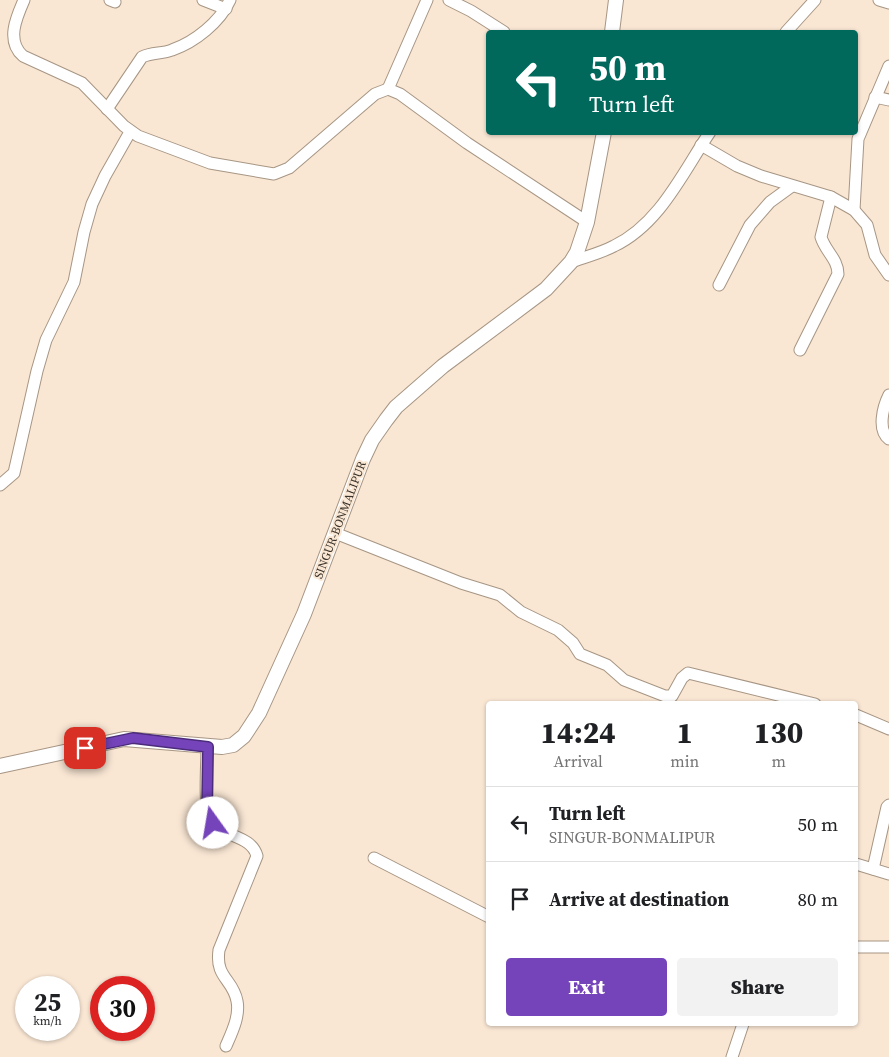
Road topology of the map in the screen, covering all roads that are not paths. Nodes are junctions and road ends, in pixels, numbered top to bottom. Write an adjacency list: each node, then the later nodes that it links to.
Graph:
1 (24, 0): 17 (street)
2 (203, 0): 9 (street)
3 (427, 0): 14 (street)
4 (449, 0): 10 (street)
5 (616, 0): 11 (street)
6 (815, 0): 12 (street)
7 (879, 0): 8 (street)
8 (889, 3)
9 (228, 5): 17 (street)
10 (501, 30)
11 (612, 30)
12 (788, 30)
13 (889, 66): 15 (street)
14 (388, 89): 18 (street); 25 (street)
15 (875, 98): 16 (street); 24 (street)
16 (889, 100)
17 (108, 109): 18 (street)
18 (130, 132): 32 (street)
19 (603, 135): 25 (street, SINGUR-BONMALIPUR)
20 (708, 135): 21 (street)
21 (701, 145): 22 (street); 26 (street)
22 (792, 186): 23 (street); 28 (street)
23 (831, 197): 24 (street); 29 (street)
24 (854, 210): 27 (street)
25 (587, 222): 26 (street, SINGUR-BONMALIPUR)
26 (571, 262): 33 (street, SINGUR-BONMALIPUR)
27 (889, 275)
28 (719, 285)
29 (800, 350)
30 (889, 395): 31 (street)
31 (889, 439)
32 (0, 485)
33 (336, 533): 34 (street); 37 (street, SINGUR-BONMALIPUR)
34 (803, 701)
35 (858, 716): 36 (street)
36 (889, 729)
37 (208, 747): 38 (street, SINGUR-BONMALIPUR); 48 (street)
38 (0, 766)
39 (889, 805): 42 (street)
40 (374, 858): 44 (street)
41 (858, 864): 42 (street)
42 (873, 868): 43 (street)
43 (889, 874)
44 (486, 916)
45 (858, 947): 46 (street)
46 (889, 947)
47 (742, 1026): 49 (street)
48 (226, 1046)
49 (732, 1057)

